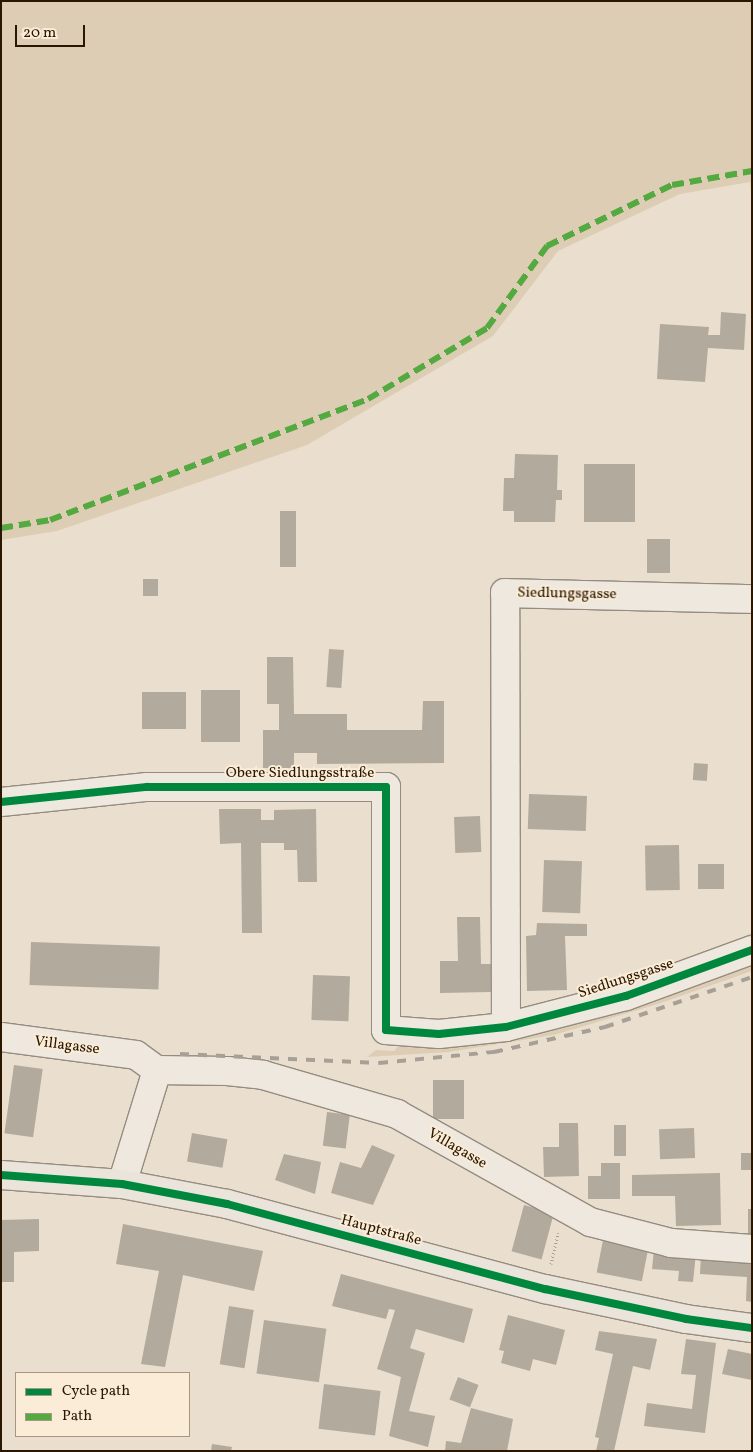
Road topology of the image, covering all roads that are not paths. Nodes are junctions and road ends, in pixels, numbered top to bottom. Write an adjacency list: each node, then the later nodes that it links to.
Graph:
1 (752, 599): 4 (street, Siedlungsgasse)
2 (1, 802): 4 (street, Obere Siedlungsstraße)
3 (752, 950): 4 (street, Siedlungsgasse)
4 (506, 1027)
5 (1, 1038): 6 (street, Villagasse)
6 (157, 1070): 8 (street); 9 (street, Villagasse)
7 (1, 1175): 8 (main road, Hauptstraße)
8 (122, 1184): 10 (main road, Hauptstraße)
9 (752, 1249)
10 (752, 1328)

